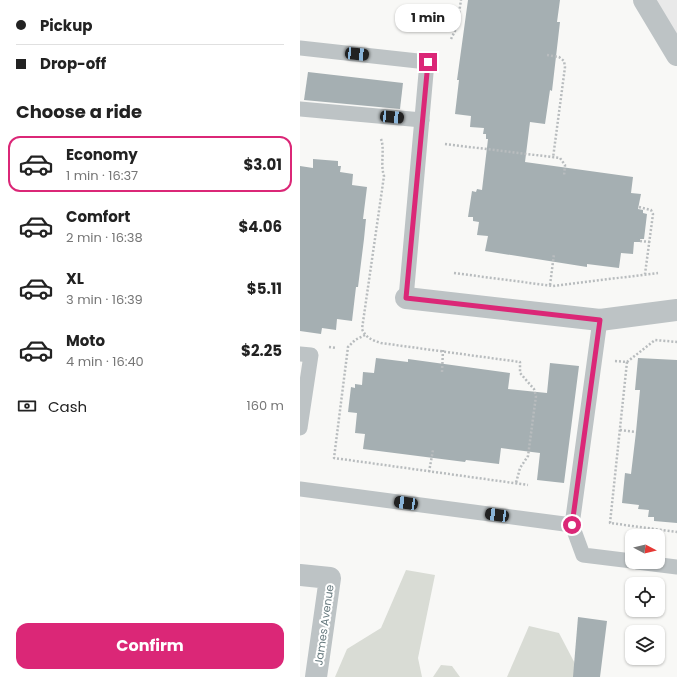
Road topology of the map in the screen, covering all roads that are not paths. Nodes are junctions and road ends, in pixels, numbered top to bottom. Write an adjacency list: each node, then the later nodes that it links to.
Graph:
1 (644, 0): 3 (street)
2 (300, 48): 5 (lane)
3 (677, 55)
4 (300, 109): 5 (lane)
5 (422, 120): 6 (lane)
6 (406, 298): 8 (street)
7 (677, 310): 8 (street)
8 (600, 320): 12 (lane)
9 (300, 354): 10 (lane)
10 (300, 428)
11 (300, 489): 12 (lane)
12 (572, 525): 13 (lane)
13 (625, 560)
14 (665, 566): 15 (lane)
15 (677, 567)
16 (300, 575): 17 (street, James Avenue)
17 (316, 677)

